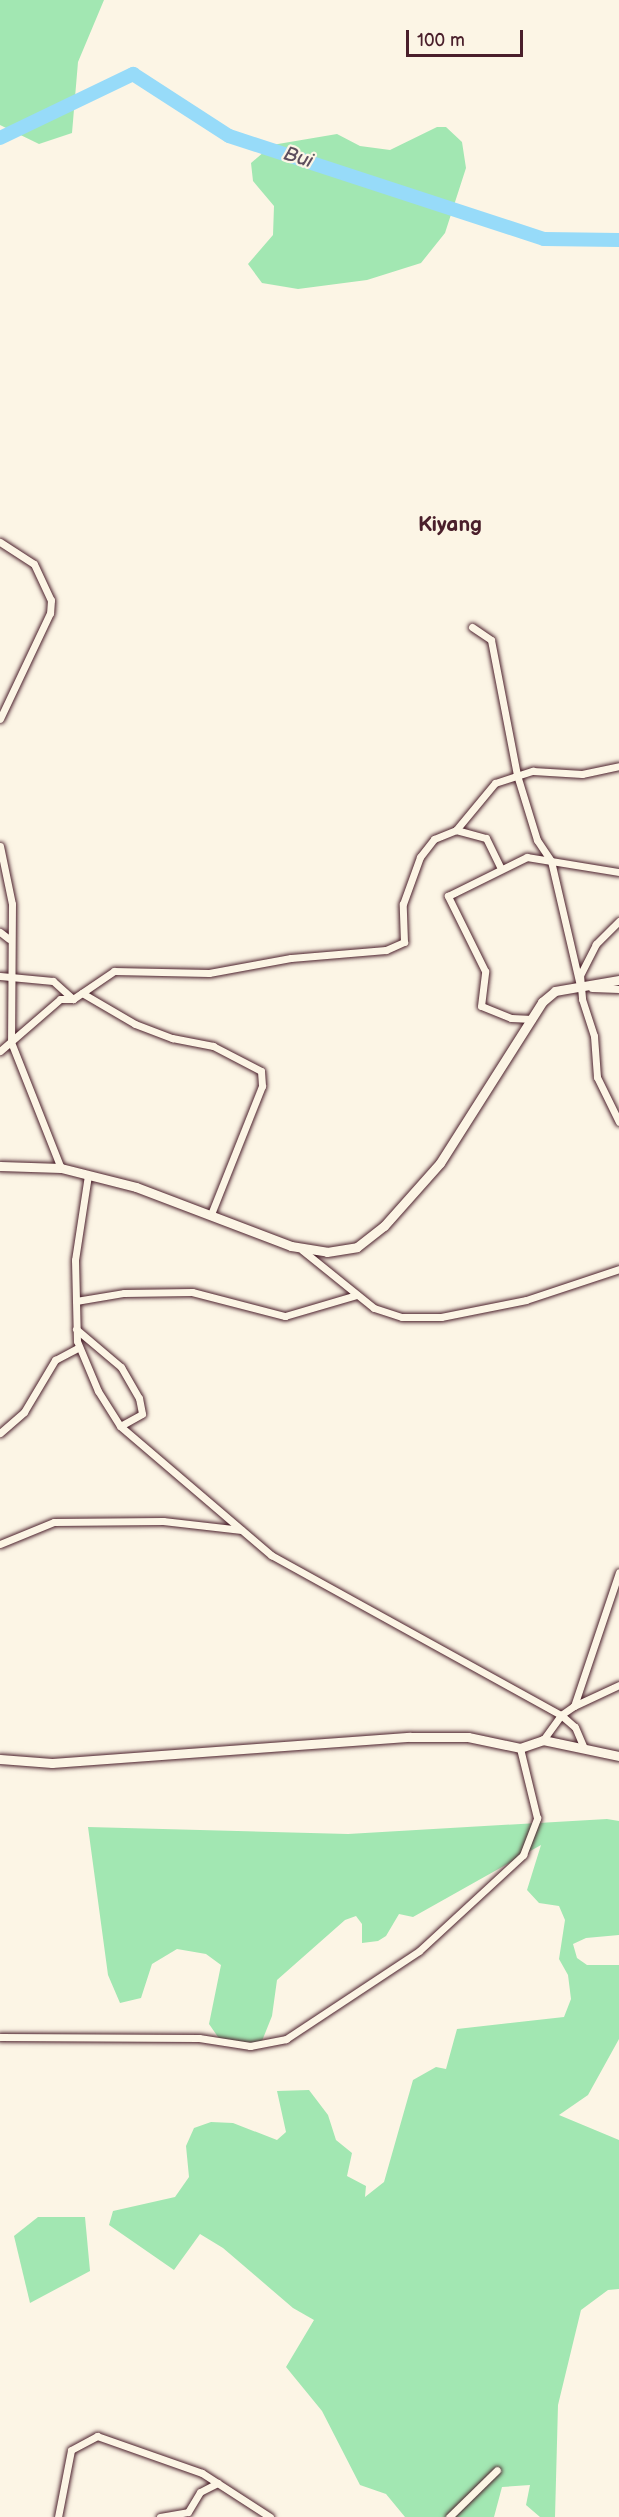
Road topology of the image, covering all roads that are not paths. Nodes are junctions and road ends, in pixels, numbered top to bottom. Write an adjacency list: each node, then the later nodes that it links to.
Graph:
1 (0, 542): 3 (street)
2 (472, 627): 5 (street)
3 (0, 719)
4 (619, 766): 5 (street)
5 (517, 775): 6 (street); 8 (street)
6 (456, 830): 9 (street); 19 (street)
7 (0, 846): 13 (street)
8 (551, 861): 9 (street); 10 (street); 17 (street)
9 (501, 869): 21 (street)
10 (619, 872)
11 (619, 921): 17 (street)
12 (0, 932): 13 (street)
13 (9, 939): 14 (street)
14 (9, 975): 15 (street); 20 (street); 22 (street)
15 (0, 976)
16 (619, 980): 17 (main road)
17 (584, 989): 18 (street); 21 (main road); 24 (street)
18 (619, 989)
19 (82, 993): 20 (street); 28 (street)
20 (73, 999): 22 (street)
21 (532, 1019): 29 (main road)
22 (11, 1042): 23 (street); 26 (street)
23 (0, 1051)
24 (619, 1122)
25 (0, 1166): 26 (main road)
26 (62, 1168): 27 (main road)
27 (88, 1174): 28 (main road); 32 (street)
28 (211, 1214): 29 (main road)
29 (291, 1246): 31 (street)
30 (619, 1269): 31 (street)
31 (357, 1295): 32 (street)
32 (76, 1301): 33 (street)
33 (76, 1329): 34 (street); 35 (street)
34 (79, 1347): 35 (street); 36 (street)
35 (120, 1426): 37 (street)
36 (0, 1433)
37 (241, 1530): 38 (street); 42 (street)
38 (0, 1544)
39 (619, 1572): 41 (street)
40 (619, 1685): 41 (street)
41 (574, 1706): 42 (street)
42 (561, 1715): 43 (street); 45 (street)
43 (543, 1740): 44 (main road); 45 (main road)
44 (520, 1748): 47 (main road); 48 (street)
45 (584, 1748): 46 (main road)
46 (619, 1756)
47 (0, 1760)
48 (0, 2037)
49 (497, 2470): 54 (street)
50 (218, 2483): 51 (street); 52 (street); 53 (street)
51 (58, 2517)
52 (160, 2517)
53 (270, 2517)
54 (449, 2517)

